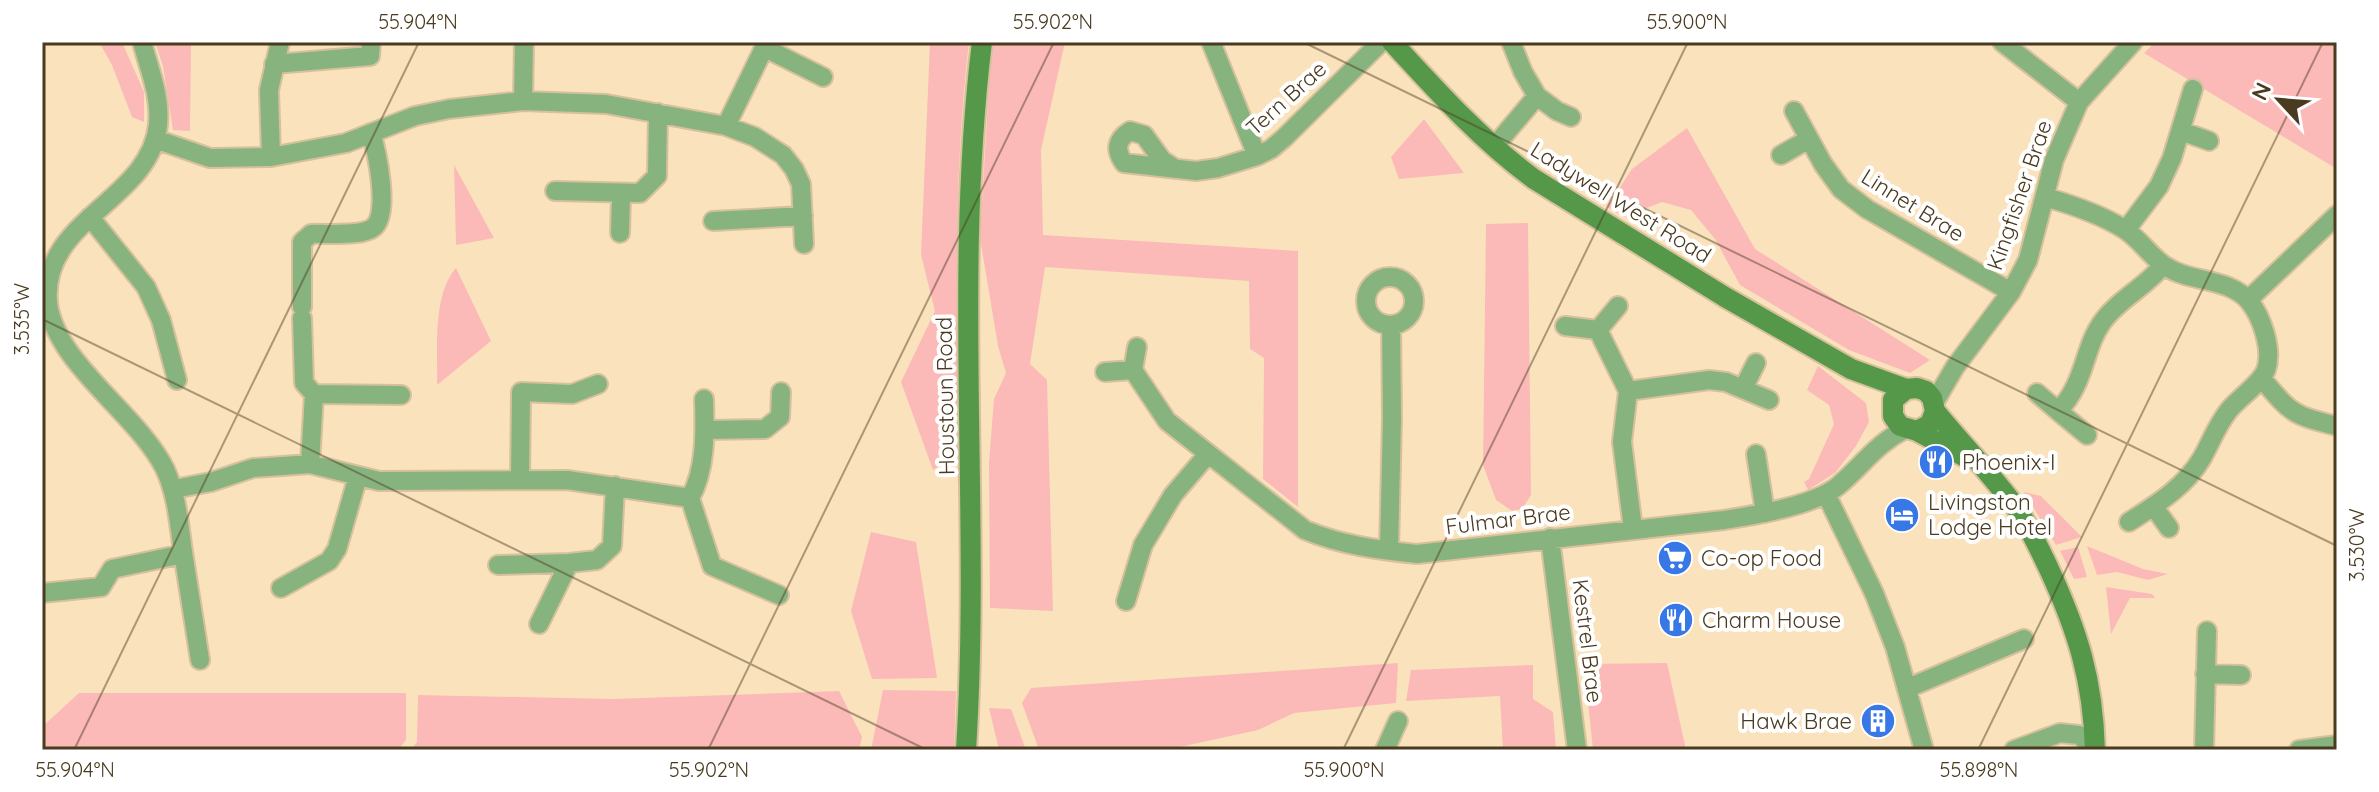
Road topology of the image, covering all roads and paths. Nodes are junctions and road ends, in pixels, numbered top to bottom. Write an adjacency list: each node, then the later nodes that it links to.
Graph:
1 (142, 42): 25 (street)
2 (280, 42): 13 (street)
3 (371, 42): 13 (street)
4 (524, 42): 17 (street)
5 (982, 42): 109 (street, Houstoun Road)
6 (1211, 42): 30 (street, Tern Brae)
7 (1381, 42): 30 (street, Tern Brae)
8 (1392, 42): 28 (street, Ladywell West Road)
9 (1511, 42): 16 (street)
10 (2002, 42): 18 (street)
11 (2133, 42): 18 (street, Kingfisher Brae)
12 (766, 45): 14 (street); 22 (street)
13 (274, 64): 31 (street)
14 (823, 77)
15 (2193, 89): 23 (street)
16 (1537, 96): 21 (street); 28 (street)
17 (523, 101): 20 (street); 24 (street)
18 (2079, 102): 35 (street, Kingfisher Brae)
19 (1794, 111): 26 (street, Linnet Brae)
20 (658, 113): 22 (street); 34 (street)
21 (1571, 117)
22 (726, 126): 37 (street)
23 (2181, 131): 27 (street); 41 (street)
24 (371, 133): 31 (street); 65 (street)
25 (155, 139): 31 (street); 38 (street)
26 (1809, 139): 29 (street); 46 (street, Linnet Brae)
27 (2209, 141)
28 (1494, 147): 55 (street, Ladywell West Road)
29 (1781, 155)
30 (1257, 156): 32 (street, Tern Brae)
31 (271, 157)
32 (1174, 168)
33 (555, 191): 34 (street)
34 (621, 194): 42 (street)
35 (2045, 197): 41 (street); 46 (street, Kingfisher Brae)
36 (2337, 215): 40 (street)
37 (803, 216): 39 (street); 44 (street)
38 (90, 217): 50 (street); 59 (street)
39 (713, 221)
40 (2323, 229): 43 (street); 47 (street)
41 (2126, 230): 45 (street)
42 (620, 233)
43 (2337, 243)
44 (804, 244)
45 (2163, 265): 47 (street); 70 (street)
46 (2011, 292): 67 (street, Kingfisher Brae)
47 (2248, 300): 58 (street)
48 (1618, 306): 52 (street)
49 (1391, 325): 91 (street)
50 (47, 326): 82 (street)
51 (1565, 326): 52 (street)
52 (1598, 330): 62 (street)
53 (1137, 347): 56 (street)
54 (1756, 363): 61 (street)
55 (1851, 369): 67 (street, Ladywell West Road); 71 (street, Ladywell West Road)
56 (1133, 370): 57 (street); 75 (street, Fulmar Brae)
57 (1105, 372)
58 (2262, 379): 72 (street); 85 (street)
59 (177, 380)
60 (598, 384): 80 (street)
61 (1743, 389): 62 (street); 69 (street)
62 (1628, 391): 89 (street)
63 (781, 392): 73 (street)
64 (2037, 393): 70 (street)
65 (314, 394): 66 (street); 77 (street)
66 (401, 395)
67 (1924, 398): 71 (street); 71 (street); 78 (street, Ladywell West Road)
68 (704, 399): 73 (street)
69 (1769, 400)
70 (2058, 411): 74 (street)
71 (1902, 421): 78 (street, Ladywell West Road); 83 (street, Fulmar Brae)
72 (2337, 426)
73 (705, 430): 84 (street)
74 (2087, 435)
75 (1208, 454): 91 (street, Fulmar Brae); 98 (street)
76 (1756, 454): 86 (street)
77 (310, 464): 79 (street); 82 (street)
78 (1984, 468): 108 (street, Ladywell West Road)
79 (358, 476): 80 (street); 95 (street)
80 (520, 480): 81 (street)
81 (615, 486): 84 (street); 93 (street)
82 (174, 489): 92 (street)
83 (1826, 494): 86 (street, Fulmar Brae); 105 (street)
84 (690, 498): 97 (street)
85 (2154, 507): 87 (street); 88 (street)
86 (1765, 513): 89 (street, Fulmar Brae)
87 (2129, 522)
88 (2169, 528)
89 (1633, 529): 90 (street, Fulmar Brae)
90 (1550, 538): 91 (street, Fulmar Brae); 111 (street, Kestrel Brae)
91 (1389, 551)
92 (183, 554): 96 (street); 102 (street)
93 (569, 563): 94 (street); 99 (street)
94 (498, 565)
95 (281, 588)
96 (42, 593)
97 (779, 595)
98 (1126, 601)
99 (539, 624)
100 (2207, 631): 103 (street)
101 (2024, 639): 105 (street)
102 (200, 660)
103 (2205, 674): 104 (street); 114 (street)
104 (2241, 675)
105 (1908, 688): 112 (street)
106 (1398, 721): 110 (street)
107 (2337, 745): 115 (street)
108 (2095, 749): 113 (street)
109 (966, 750)
110 (1385, 750)
111 (1577, 750)
112 (1924, 750)
113 (2014, 750)
114 (2204, 750)
115 (2299, 750)

